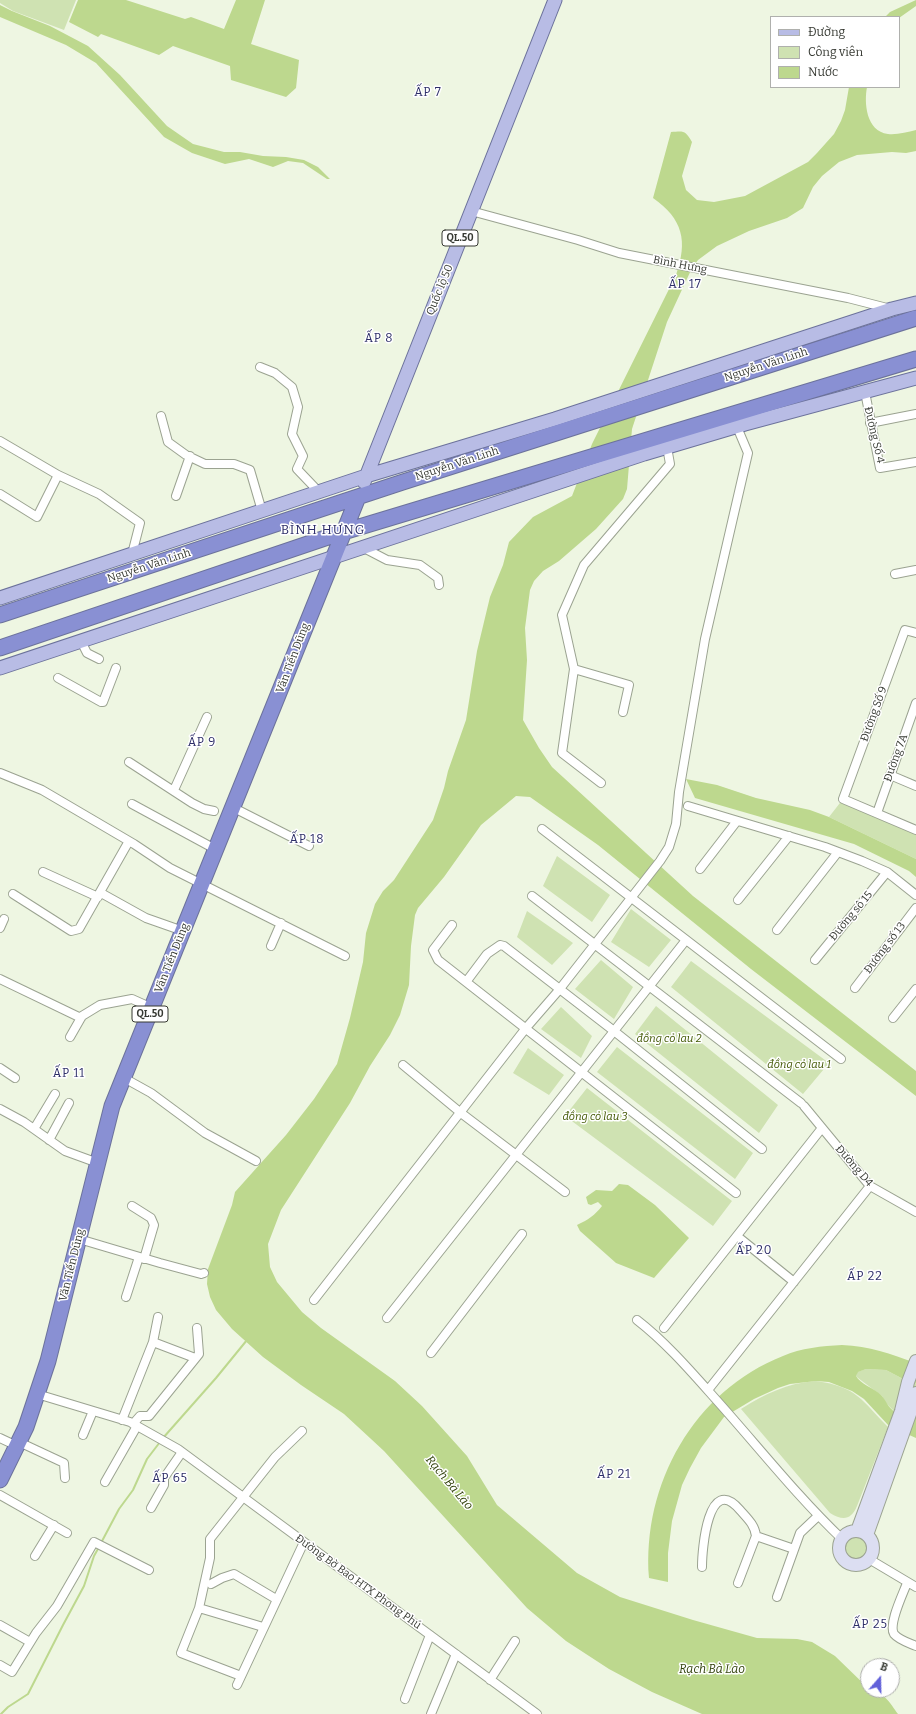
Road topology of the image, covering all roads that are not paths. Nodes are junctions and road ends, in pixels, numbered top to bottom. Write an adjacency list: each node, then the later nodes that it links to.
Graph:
1 (555, 0): 2 (main road, Quốc lộ 50 / QL.50)
2 (471, 211): 4 (street, Bình Hưng); 23 (main road, Quốc lộ 50 / QL.50)
3 (916, 303): 4 (main road, Nguyễn Văn Linh)
4 (892, 309): 9 (main road, Nguyễn Văn Linh)
5 (916, 318): 9 (highway, Nguyễn Văn Linh)
6 (916, 359): 18 (highway)
7 (260, 367): 24 (street)
8 (916, 378): 10 (main road)
9 (663, 390): 14 (highway, Nguyễn Văn Linh)
10 (865, 392): 13 (street, Đường Số 4); 15 (main road)
11 (916, 414): 13 (street)
12 (161, 416): 19 (street)
13 (870, 423): 20 (street, Đường Số 4)
14 (558, 425): 23 (main road, Nguyễn Văn Linh); 27 (highway, Nguyễn Văn Linh)
15 (737, 427): 17 (main road); 76 (street)
16 (0, 441): 22 (street)
17 (667, 447): 18 (main road); 44 (street)
18 (642, 448): 21 (highway)
19 (190, 456): 26 (street); 28 (street)
20 (916, 462)
21 (573, 470): 29 (highway); 30 (main road)
22 (58, 476): 25 (street); 31 (street)
23 (366, 476): 24 (main road, Nguyễn Văn Linh); 27 (main road, Quốc lộ 50 / QL.50)
24 (319, 492): 28 (main road, Nguyễn Văn Linh)
25 (0, 494)
26 (176, 496)
27 (358, 496): 29 (highway, Quốc lộ 50 / QL.50); 37 (highway, Nguyễn Văn Linh)
28 (262, 511): 31 (main road, Nguyễn Văn Linh)
29 (343, 532): 32 (highway, Quốc lộ 50 / QL.50); 40 (highway)
30 (361, 547): 32 (main road); 35 (street)
31 (132, 554): 36 (main road, Nguyễn Văn Linh)
32 (332, 558): 39 (main road); 57 (highway, Văn Tiến Dũng / QL.50)
33 (916, 570): 34 (street)
34 (895, 574)
35 (439, 585)
36 (0, 598)
37 (0, 615)
38 (916, 633): 59 (street, Đường Số 9)
39 (81, 641): 41 (street); 42 (main road)
40 (0, 648)
41 (100, 659)
42 (0, 668)
43 (116, 668): 45 (street)
44 (574, 670): 47 (street); 52 (street)
45 (58, 678)
46 (916, 703): 51 (street, Đường 7A)
47 (623, 712)
48 (207, 716): 54 (street)
49 (129, 762): 54 (street)
50 (0, 773): 64 (street)
51 (890, 775): 53 (street); 59 (street, Đường 7A)
52 (601, 783)
53 (916, 786)
54 (174, 790): 58 (street)
55 (132, 804): 66 (street)
56 (688, 806): 60 (street)
57 (232, 808): 65 (street); 66 (highway, Văn Tiến Dũng / QL.50)
58 (214, 811)
59 (877, 813): 62 (street)
60 (737, 821): 63 (street); 68 (street)
61 (542, 829): 76 (street)
62 (916, 830)
63 (789, 836): 67 (street); 77 (street)
64 (129, 841): 71 (street); 73 (street)
65 (309, 846)
66 (215, 849): 71 (highway, Văn Tiến Dũng / QL.50)
67 (838, 852): 70 (street); 83 (street)
68 (700, 869)
69 (43, 872): 73 (street)
70 (887, 872): 74 (street); 89 (street, Đường sô 15)
71 (202, 885): 80 (street); 84 (highway, Văn Tiến Dũng / QL.50)
72 (13, 894): 73 (street)
73 (100, 895): 84 (street)
74 (916, 895)
75 (532, 896): 86 (street, Đường D4)
76 (631, 897): 85 (street); 86 (street)
77 (738, 900)
78 (916, 908): 93 (street, Đường số 13)
79 (4, 919): 82 (street)
80 (281, 923): 87 (street); 88 (street)
81 (452, 925): 91 (street)
82 (0, 928)
83 (777, 930)
84 (183, 931): 96 (highway, Văn Tiến Dũng / QL.50)
85 (686, 940): 92 (street); 102 (street)
86 (594, 945): 92 (street, Đường D4); 95 (street)
87 (271, 946)
88 (345, 956)
89 (815, 960)
90 (0, 979): 97 (street)
91 (466, 982): 95 (street); 99 (street)
92 (650, 986): 100 (street); 112 (street, Đường D4)
93 (855, 988)
94 (916, 989): 98 (street)
95 (560, 990): 99 (street); 100 (street)
96 (152, 1008): 97 (street); 107 (highway, Văn Tiến Dũng / QL.50)
97 (81, 1018): 101 (street)
98 (893, 1018)
99 (526, 1028): 105 (street); 111 (street)
100 (614, 1031): 105 (street); 115 (street)
101 (70, 1038)
102 (841, 1059)
103 (403, 1065): 111 (street)
104 (0, 1068): 106 (street)
105 (582, 1072): 116 (street); 121 (street)
106 (15, 1078)
107 (124, 1078): 117 (street); 118 (highway, Văn Tiến Dũng / QL.50)
108 (55, 1094): 113 (street)
109 (69, 1103): 114 (street)
110 (0, 1109): 113 (street)
111 (461, 1113): 116 (street); 131 (street)
112 (822, 1128): 119 (street, Đường D4); 125 (street)
113 (34, 1129): 114 (street)
114 (49, 1140): 118 (street)
115 (762, 1149)
116 (516, 1155): 120 (street); 133 (street)
117 (256, 1161)
118 (98, 1163): 126 (highway, Văn Tiến Dũng / QL.50)
119 (870, 1186): 123 (street, Đường D4); 129 (street)
120 (565, 1192)
121 (736, 1193)
122 (132, 1206): 127 (street)
123 (916, 1212)
124 (522, 1234): 138 (street)
125 (737, 1236): 129 (street); 136 (street)
126 (79, 1239): 127 (street); 143 (highway, Văn Tiến Dũng / QL.50)
127 (142, 1258): 128 (street); 130 (street)
128 (204, 1273)
129 (794, 1282): 141 (street)
130 (126, 1297)
131 (314, 1300)
132 (158, 1317): 137 (street)
133 (387, 1318)
134 (637, 1320): 141 (street)
135 (197, 1328): 139 (street)
136 (664, 1328)
137 (153, 1342): 139 (street); 146 (street)
138 (431, 1353)
139 (195, 1358): 147 (street)
140 (916, 1361): 145 (street)
141 (708, 1390): 159 (street)
142 (916, 1393): 145 (street)
143 (37, 1394): 144 (street); 151 (highway, Văn Tiến Dũng / QL.50)
144 (93, 1411): 146 (street); 149 (street)
145 (906, 1412): 162 (street)
146 (122, 1420): 147 (street)
147 (135, 1425): 152 (street, Đường Bờ Bao HTX Phong Phú); 155 (street)
148 (302, 1431): 157 (street)
149 (82, 1435)
150 (0, 1438): 151 (street)
151 (18, 1444): 153 (highway, Văn Tiến Dũng / QL.50); 154 (street)
152 (180, 1451): 157 (street, Đường Bờ Bao HTX Phong Phú); 158 (street)
153 (2, 1470)
154 (64, 1478)
155 (105, 1482)
156 (0, 1495): 160 (street)
157 (243, 1498): 165 (street, Đường Bờ Bao HTX Phong Phú); 177 (street)
158 (151, 1508)
159 (818, 1516): 164 (street); 166 (street)
160 (54, 1525): 161 (street); 167 (street)
161 (67, 1533)
162 (862, 1533): 164 (street); 168 (street)
163 (756, 1536): 166 (street); 169 (street); 171 (street)
164 (842, 1539): 168 (street)
165 (304, 1542): 176 (street); 180 (street, Đường Bờ Bao HTX Phong Phú)
166 (794, 1549): 175 (street)
167 (35, 1556)
168 (869, 1559): 172 (street)
169 (702, 1567)
170 (149, 1570): 182 (street)
171 (738, 1583)
172 (907, 1583): 174 (street); 183 (street)
173 (211, 1584): 176 (street)
174 (916, 1587)
175 (777, 1597)
176 (276, 1599): 179 (street)
177 (199, 1608): 179 (street); 186 (street)
178 (0, 1625): 182 (street)
179 (263, 1627): 186 (street)
180 (430, 1635): 184 (street, Đường Bờ Bao HTX Phong Phú); 189 (street)
181 (514, 1641): 187 (street)
182 (30, 1642): 185 (street)
183 (916, 1646)
184 (456, 1654): 187 (street, Đường Bờ Bao HTX Phong Phú); 190 (street)
185 (0, 1665)
186 (241, 1676): 188 (street)
187 (490, 1680): 191 (street, Đường Bờ Bao HTX Phong Phú)
188 (237, 1685)
189 (405, 1699)
190 (431, 1714)
191 (537, 1714)

